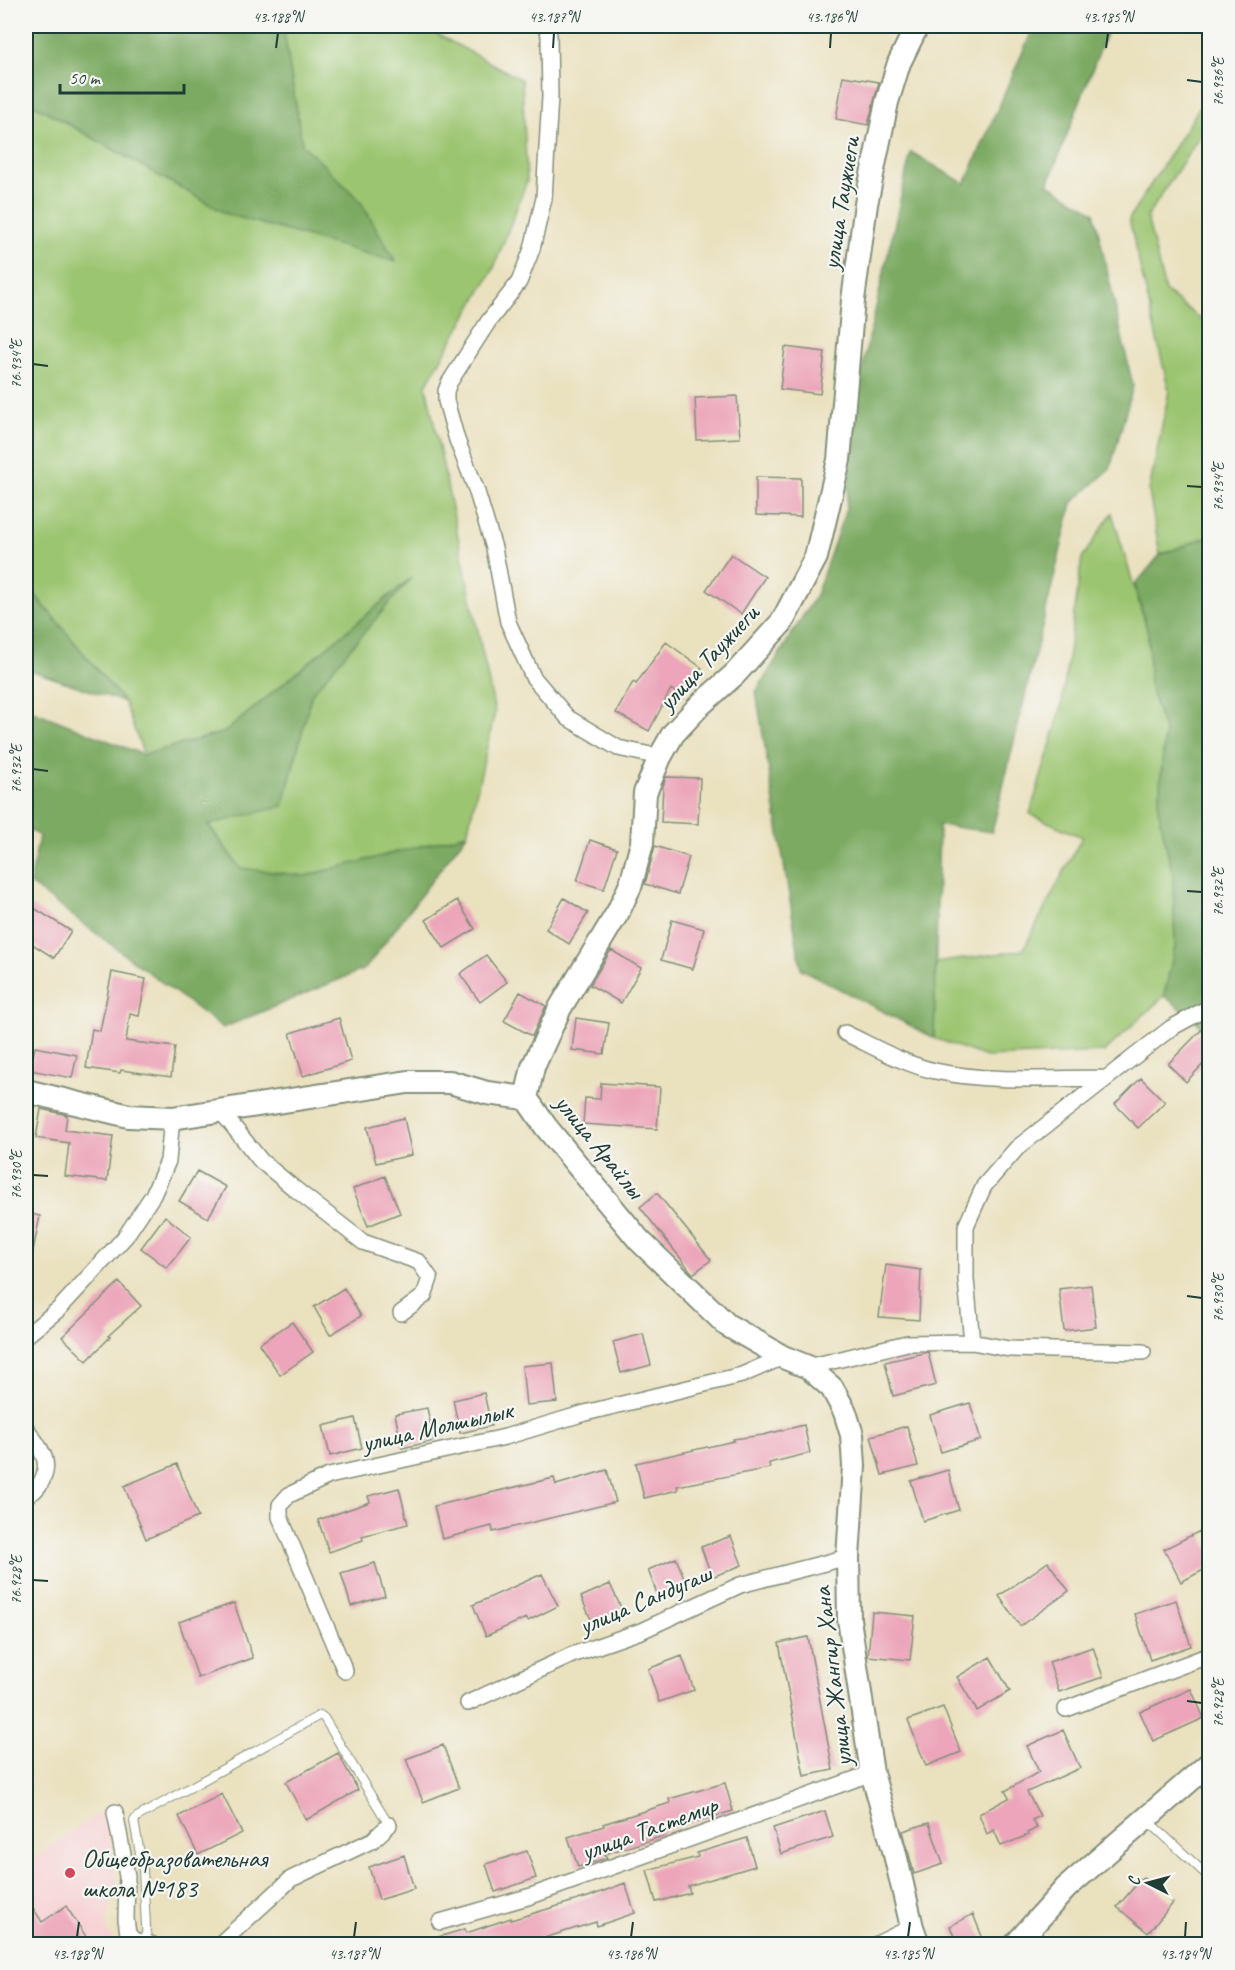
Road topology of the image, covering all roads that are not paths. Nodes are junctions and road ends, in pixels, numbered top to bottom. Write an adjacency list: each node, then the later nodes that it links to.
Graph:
1 (547, 26): 3 (street)
2 (917, 26): 3 (street, улица Таужиеги)
3 (660, 757): 10 (street, улица Таужиеги)
4 (26, 990): 5 (street)
5 (26, 998)
6 (1209, 1010): 8 (street)
7 (845, 1033): 8 (street)
8 (1106, 1078): 15 (street)
9 (26, 1091): 12 (street, улица Арайлы)
10 (526, 1098): 11 (street, улица Арайлы); 17 (street, улица Арайлы)
11 (220, 1110): 12 (street, улица Арайлы); 13 (street)
12 (172, 1118): 14 (street)
13 (401, 1313)
14 (26, 1336)
15 (972, 1342): 16 (street); 18 (street)
16 (1143, 1352)
17 (783, 1357): 18 (street, улица Жангир Хана); 23 (street, улица Молшылык)
18 (807, 1367): 21 (street, улица Жангир Хана)
19 (26, 1428): 20 (street)
20 (26, 1495)
21 (848, 1557): 24 (street, улица Сандугаш); 27 (street, улица Жангир Хана)
22 (1209, 1655): 25 (street)
23 (345, 1671)
24 (468, 1703)
25 (1066, 1709)
26 (1209, 1763): 29 (street)
27 (872, 1773): 32 (street, улица Тастемир); 33 (street, улица Жангир Хана)
28 (115, 1812): 34 (street)
29 (1145, 1818): 31 (lane); 37 (street)
30 (389, 1825): 34 (lane); 35 (street)
31 (1209, 1878)
32 (440, 1922)
33 (915, 1936): 36 (street)
34 (149, 1944)
35 (220, 1944)
36 (877, 1944)
37 (1016, 1944)

